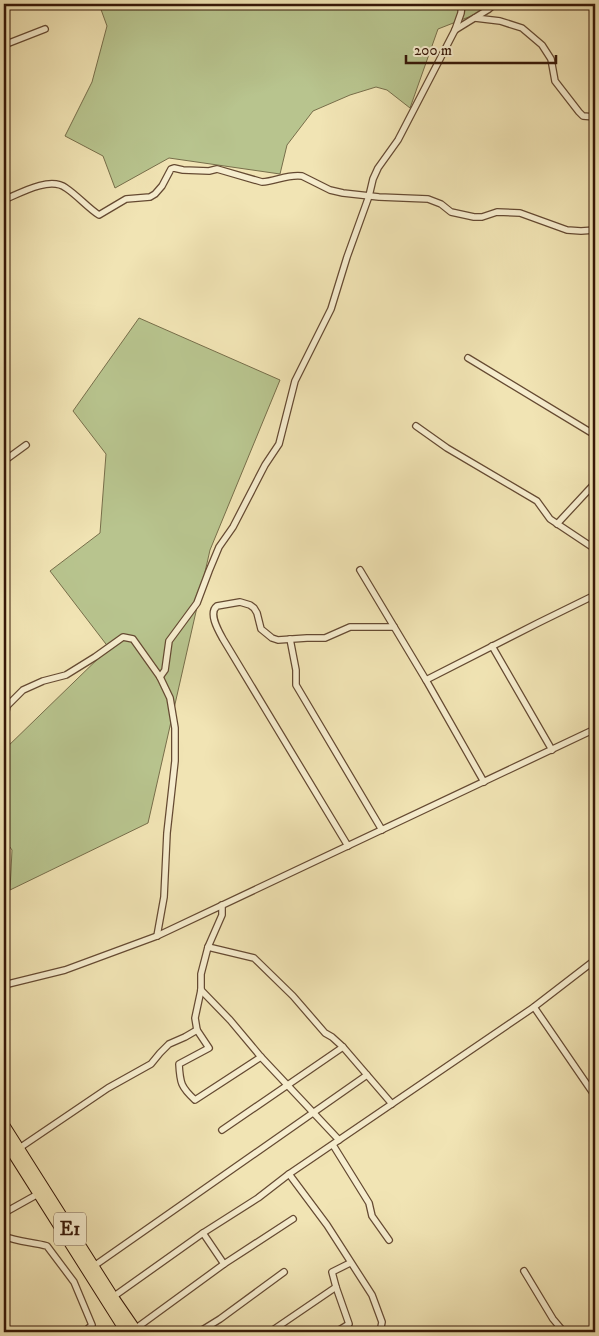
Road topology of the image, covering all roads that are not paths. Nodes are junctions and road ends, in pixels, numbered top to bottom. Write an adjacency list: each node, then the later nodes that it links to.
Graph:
1 (462, 4): 5 (street)
2 (495, 4): 3 (street)
3 (476, 18): 5 (street); 7 (street)
4 (45, 29): 6 (street)
5 (455, 30): 8 (street)
6 (4, 45)
7 (595, 117)
8 (369, 196): 9 (street); 10 (street); 24 (street)
9 (4, 200)
10 (595, 230)
11 (468, 358): 13 (street)
12 (416, 426): 17 (street)
13 (595, 435)
14 (26, 445): 15 (street)
15 (4, 461)
16 (595, 483): 17 (street)
17 (557, 524): 18 (street)
18 (595, 549)
19 (360, 570): 21 (street)
20 (595, 595): 23 (street)
21 (394, 627): 22 (street); 25 (street)
22 (290, 639): 30 (street); 31 (street)
23 (492, 646): 25 (street); 28 (street)
24 (160, 677): 26 (street); 33 (street)
25 (426, 680): 29 (street)
26 (4, 722)
27 (595, 730): 28 (street)
28 (552, 750): 29 (street)
29 (484, 782): 30 (street)
30 (382, 830): 31 (street)
31 (348, 846): 32 (street)
32 (222, 905): 33 (street); 34 (street)
33 (157, 936): 36 (street)
34 (208, 947): 37 (street); 40 (street)
35 (595, 960): 38 (street)
36 (4, 986)
37 (201, 990): 39 (street); 41 (street)
38 (534, 1007): 44 (street); 45 (street)
39 (197, 1030): 41 (street); 52 (street)
40 (342, 1047): 42 (street); 43 (street)
41 (261, 1057): 43 (street)
42 (367, 1075): 45 (street); 46 (street)
43 (287, 1085): 46 (street); 48 (street)
44 (595, 1096)
45 (392, 1104): 50 (street)
46 (313, 1113): 50 (street); 62 (street)
47 (4, 1125): 52 (highway, E1)
48 (222, 1130)
49 (4, 1139): 54 (highway, E1)
50 (340, 1140): 51 (street)
51 (333, 1145): 53 (street); 59 (street)
52 (18, 1149): 62 (highway, E1)
53 (289, 1174): 57 (street); 60 (street)
54 (38, 1194): 55 (street); 68 (highway, E1)
55 (4, 1213)
56 (293, 1219): 61 (street)
57 (203, 1233): 61 (street); 66 (street)
58 (4, 1236): 69 (street)
59 (389, 1240)
60 (350, 1263): 65 (street); 73 (street)
61 (224, 1264): 68 (street)
62 (94, 1266): 66 (highway, E1)
63 (524, 1271): 74 (street)
64 (284, 1272): 70 (street)
65 (336, 1287): 71 (street); 72 (street)
66 (113, 1297): 68 (highway, E1)
67 (595, 1330): 75 (street)
68 (133, 1331)
69 (84, 1332)
70 (199, 1332)
71 (270, 1332)
72 (336, 1332)
73 (380, 1332)
74 (564, 1332)
75 (591, 1332)

